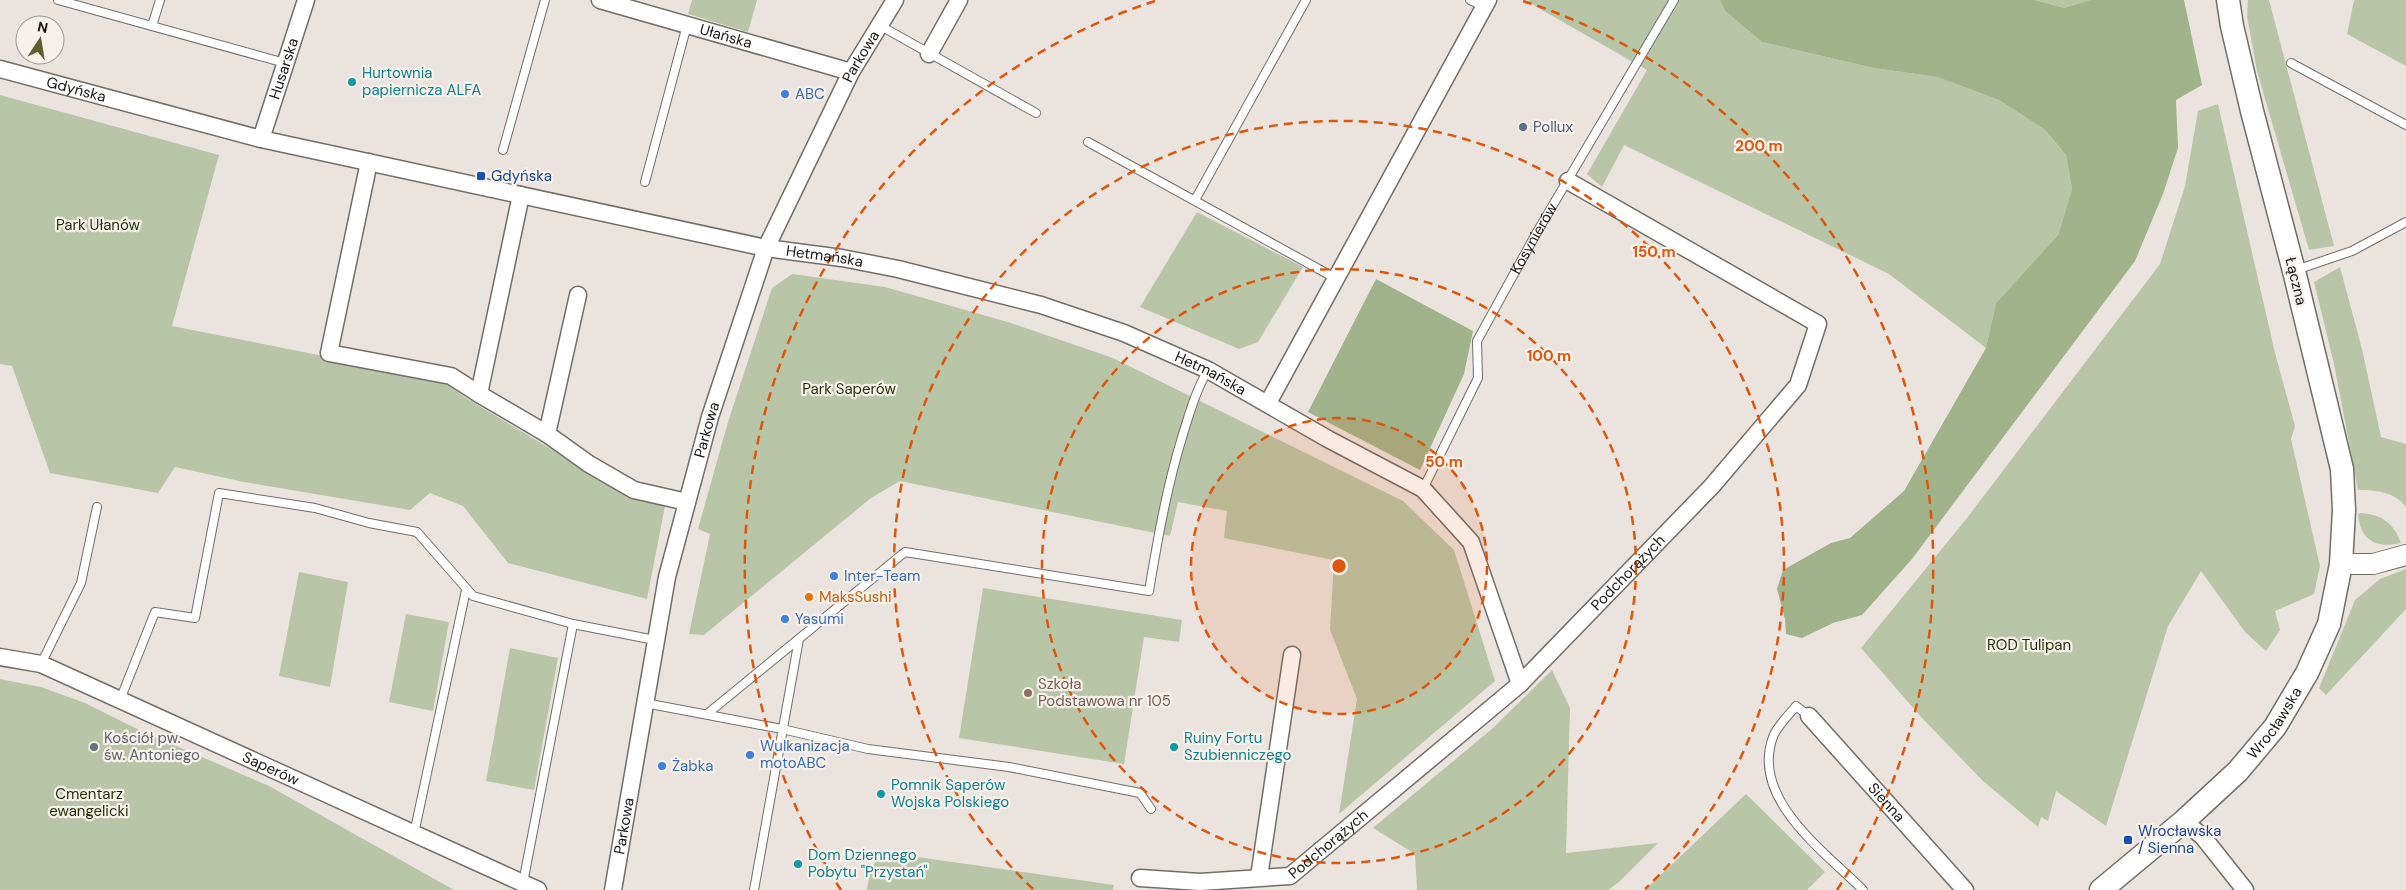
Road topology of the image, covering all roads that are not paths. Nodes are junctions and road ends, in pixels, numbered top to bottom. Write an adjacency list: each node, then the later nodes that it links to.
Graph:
1 (58, 0): 14 (lane)
2 (160, 0): 14 (lane)
3 (306, 0): 16 (street, Husarska)
4 (545, 0): 24 (lane)
5 (600, 0): 12 (street, Ułańska)
6 (894, 0): 13 (street, Parkowa)
7 (959, 0): 15 (street)
8 (1306, 0): 29 (lane)
9 (1674, 0): 26 (lane, Kosynierów)
10 (2228, 0): 32 (main road, Łączna)
11 (1481, 2): 33 (street)
12 (687, 25): 19 (street, Ułańska); 27 (lane)
13 (879, 25): 15 (lane); 19 (street, Parkowa)
14 (152, 26): 16 (lane)
15 (929, 54): 20 (lane)
16 (286, 63): 22 (street, Husarska)
17 (2291, 63): 21 (lane)
18 (0, 69): 22 (street, Gdyńska)
19 (851, 72): 31 (street, Parkowa)
20 (1036, 113)
21 (2406, 125)
22 (261, 139): 25 (street, Gdyńska)
23 (1088, 142): 29 (lane)
24 (503, 150)
25 (369, 162): 28 (street, Gdyńska); 36 (street)
26 (1568, 180): 39 (lane, Kosynierów); 51 (street, Podchorążych)
27 (645, 182)
28 (521, 194): 31 (street, Gdyńska); 36 (street)
29 (1195, 200): 33 (lane)
30 (2406, 222): 32 (lane)
31 (766, 248): 35 (street, Hetmańska); 40 (street, Parkowa)
32 (2294, 271): 43 (main road, Łączna)
33 (1335, 278): 37 (street)
34 (578, 295): 38 (street)
35 (1208, 370): 37 (street, Hetmańska); 46 (lane)
36 (479, 394): 38 (street)
37 (1268, 403): 39 (street, Hetmańska)
38 (547, 434): 40 (street)
39 (1423, 489): 51 (street, Hetmańska)
40 (687, 502): 47 (street, Parkowa)
41 (97, 507): 50 (lane)
42 (2406, 555): 43 (street)
43 (2341, 564): 58 (main road, Wrocławska)
44 (466, 590): 45 (lane); 52 (lane); 59 (lane)
45 (573, 624): 47 (lane); 62 (lane)
46 (799, 639): 54 (lane); 56 (lane)
47 (655, 640): 53 (street, Parkowa)
48 (1292, 655): 60 (street)
49 (0, 657): 50 (street, Saperów)
50 (41, 664): 52 (street, Saperów)
51 (1520, 684): 60 (street, Podchorążych)
52 (120, 700): 59 (street, Saperów)
53 (645, 703): 54 (lane); 65 (street, Parkowa)
54 (707, 714): 56 (lane)
55 (1809, 716): 67 (lane); 68 (street, Sienna)
56 (782, 729): 57 (lane); 66 (lane)
57 (1151, 809)
58 (2184, 821): 69 (main road, Wrocławska); 70 (street)
59 (414, 834): 62 (street, Saperów)
60 (1259, 877): 63 (street, Podchorążych)
61 (1140, 878): 63 (street, Podchorążych)
62 (523, 883): 64 (street, Saperów)
63 (1234, 886)
64 (538, 890)
65 (613, 890)
66 (754, 890)
67 (1863, 890)
68 (1965, 890)
69 (2101, 890)
70 (2245, 890)

